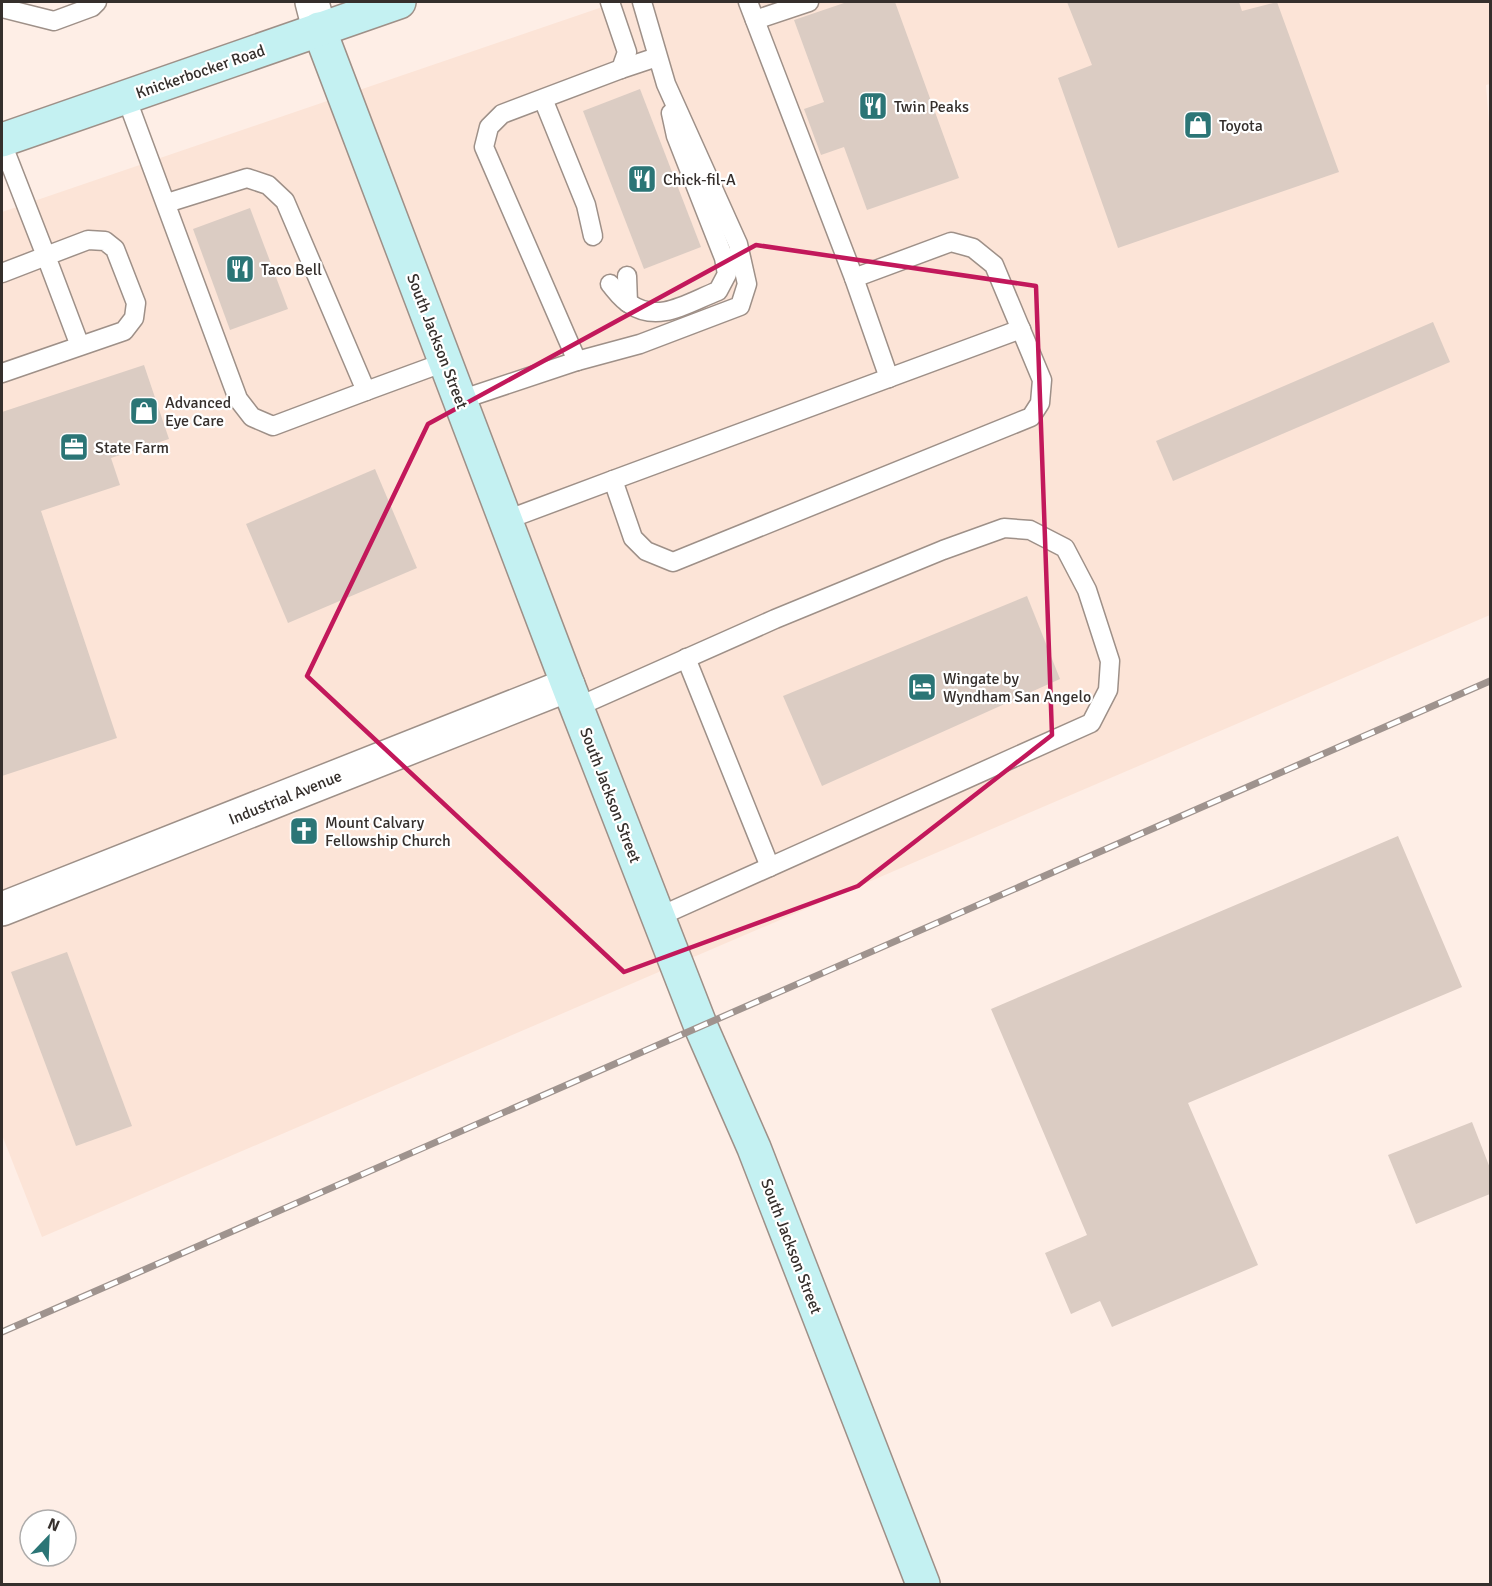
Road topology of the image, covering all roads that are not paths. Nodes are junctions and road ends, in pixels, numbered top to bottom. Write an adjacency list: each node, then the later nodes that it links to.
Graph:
1 (97, 2): 7 (lane)
2 (399, 2): 8 (main road, Knickerbocker Road)
3 (610, 2): 11 (lane)
4 (642, 2): 10 (lane)
5 (748, 2): 9 (lane)
6 (809, 2): 9 (lane)
7 (2, 8)
8 (316, 15): 13 (main road, Knickerbocker Road); 25 (main road, South Jackson Street)
9 (755, 20): 20 (lane)
10 (657, 57): 11 (lane); 12 (lane)
11 (621, 69): 14 (lane)
12 (666, 84): 21 (lane); 24 (lane)
13 (126, 97): 15 (main road, Knickerbocker Road); 16 (lane)
14 (543, 99): 17 (lane); 24 (lane)
15 (2, 141): 18 (lane)
16 (167, 203): 28 (lane); 28 (lane)
17 (600, 233)
18 (46, 256): 19 (lane); 23 (lane); 23 (lane)
19 (2, 273)
20 (854, 278): 22 (lane); 27 (lane)
21 (619, 280)
22 (1021, 329): 27 (lane); 30 (lane)
23 (80, 346): 26 (lane)
24 (577, 361): 29 (lane)
25 (446, 362): 28 (lane); 29 (main road, South Jackson Street)
26 (2, 373)
27 (889, 378): 30 (lane)
28 (366, 391)
29 (460, 400): 31 (main road, South Jackson Street)
30 (613, 480): 31 (lane)
31 (506, 520): 33 (main road, South Jackson Street)
32 (686, 658): 33 (lane); 34 (lane); 34 (lane)
33 (572, 696): 35 (street, Industrial Avenue); 36 (main road, South Jackson Street)
34 (770, 867): 36 (lane)
35 (2, 909)
36 (658, 917): 37 (main road, South Jackson Street)
37 (923, 1584)

